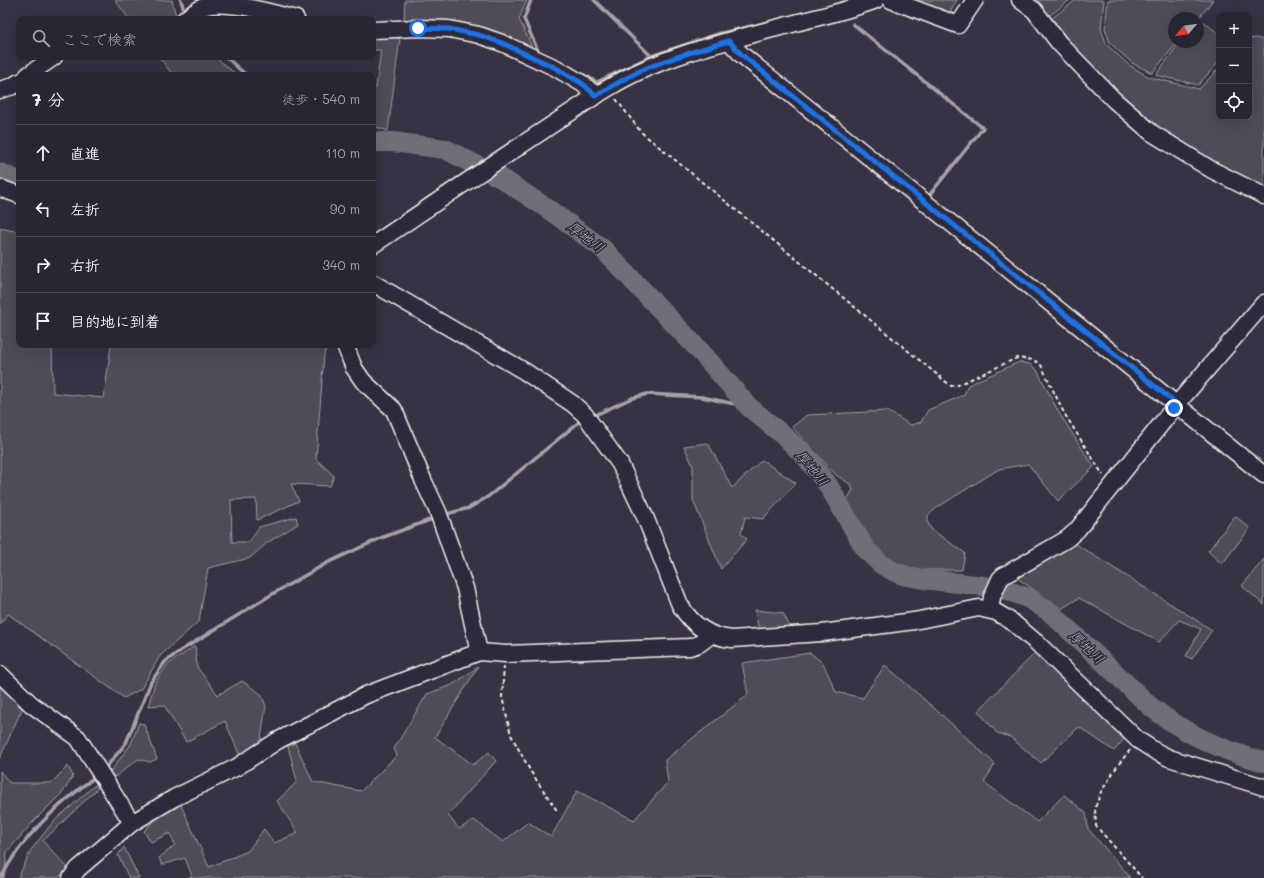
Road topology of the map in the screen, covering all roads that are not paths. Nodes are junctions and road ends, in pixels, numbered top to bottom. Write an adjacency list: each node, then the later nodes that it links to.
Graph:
1 (876, 0): 8 (street)
2 (891, 0): 3 (street)
3 (975, 0)
4 (1020, 0): 16 (street)
5 (190, 11): 6 (street)
6 (284, 16)
7 (376, 30): 13 (street)
8 (729, 41): 13 (street); 21 (street)
9 (50, 60): 10 (street)
10 (32, 72)
11 (16, 84): 12 (street)
12 (0, 90)
13 (603, 92): 17 (street)
14 (0, 188): 15 (street)
15 (16, 194)
16 (1264, 196)
17 (376, 243)
18 (376, 285): 24 (street)
19 (1264, 303): 21 (street)
20 (345, 348): 25 (street)
21 (1174, 408): 22 (street); 23 (street)
22 (1264, 475)
23 (991, 604): 24 (street); 27 (street)
24 (711, 635): 25 (street)
25 (479, 652): 28 (street)
26 (0, 674): 28 (street)
27 (1264, 787)
28 (132, 823): 29 (street)
29 (71, 878)

